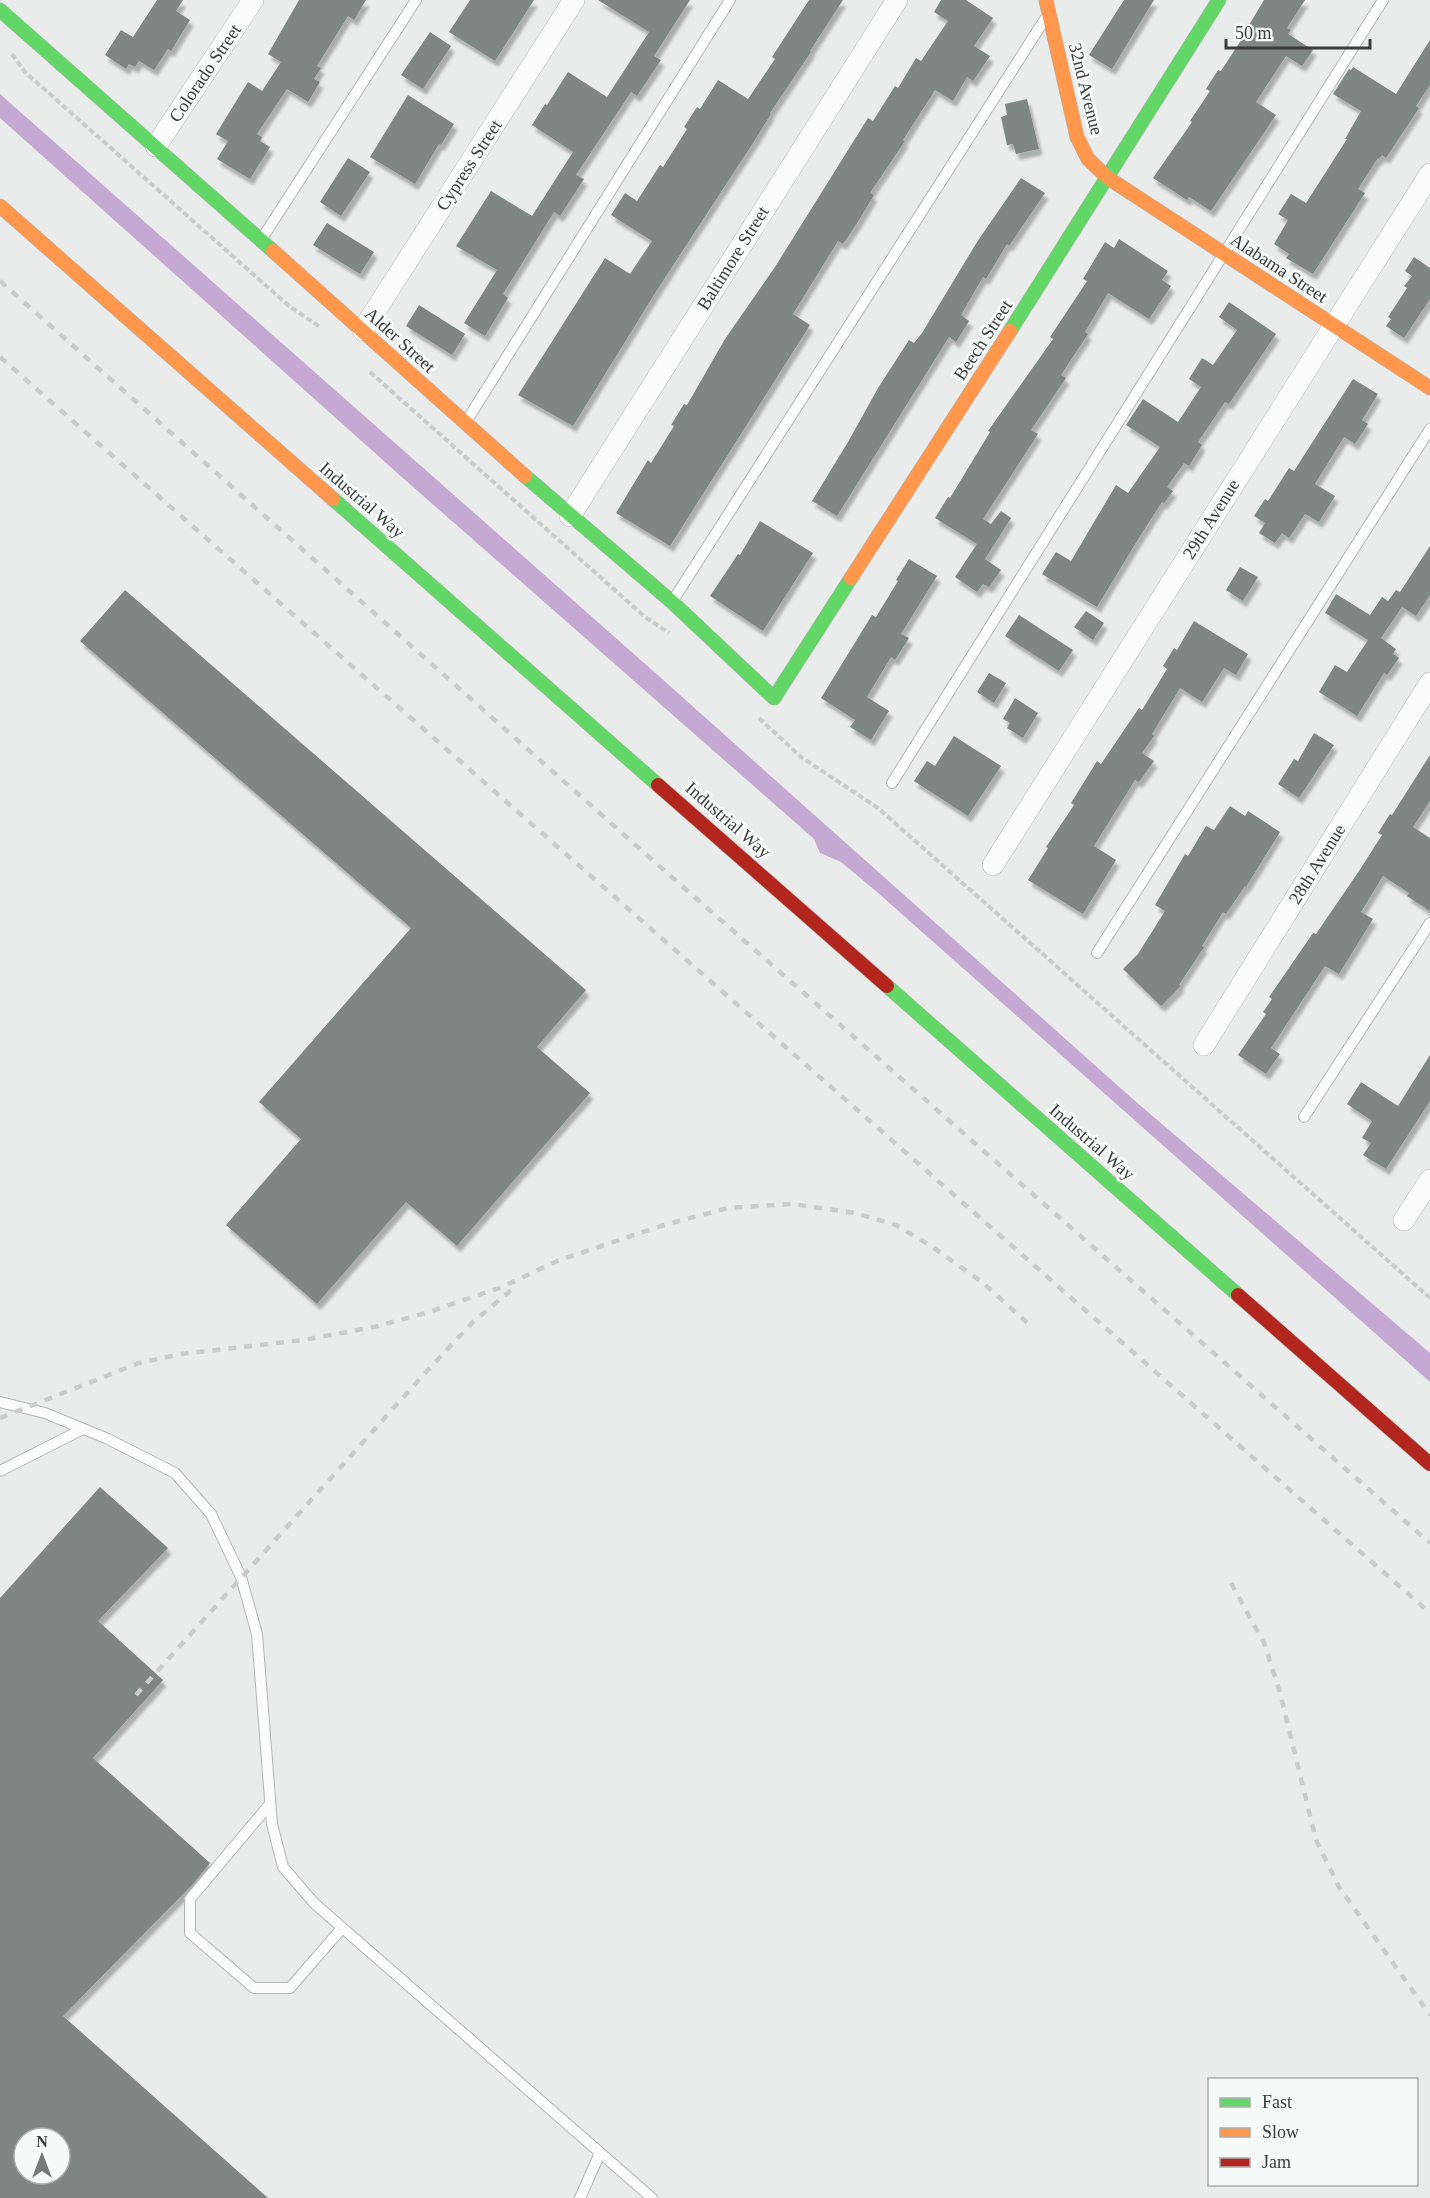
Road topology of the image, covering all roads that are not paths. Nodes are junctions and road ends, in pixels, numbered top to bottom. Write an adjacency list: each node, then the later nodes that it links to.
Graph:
1 (253, 0): 11 (street, Colorado Street)
2 (416, 0): 15 (lane)
3 (574, 0): 18 (street, Cypress Street)
4 (730, 0): 20 (lane)
5 (897, 0): 22 (street, Baltimore Street)
6 (1058, 0): 9 (lane)
7 (1219, 0): 13 (street, Beech Street)
8 (1383, 0): 16 (lane)
9 (1048, 7): 13 (street, 32nd Avenue); 23 (lane)
10 (0, 10): 11 (street, Alder Street)
11 (156, 146): 15 (street, Alder Street)
12 (1430, 174): 17 (street, 29th Avenue)
13 (1108, 178): 16 (street, Alabama Street); 25 (street, Beech Street)
14 (0, 206): 36 (street, Industrial Way)
15 (261, 240): 18 (street, Alder Street)
16 (1224, 254): 17 (street, Alabama Street); 26 (lane)
17 (1334, 325): 19 (street, Alabama Street); 27 (street, 29th Avenue)
18 (363, 330): 20 (street, Alder Street)
19 (1430, 388)
20 (465, 423): 22 (street, Alder Street)
21 (1430, 429): 29 (lane)
22 (570, 516): 23 (street, Alder Street)
23 (672, 602): 25 (street, Alder Street)
24 (1430, 683): 30 (street, 28th Avenue)
25 (774, 698)
26 (892, 783)
27 (993, 865)
28 (1430, 923): 31 (lane)
29 (1097, 953)
30 (1204, 1045)
31 (1304, 1117)
32 (1430, 1180): 33 (street)
33 (1404, 1220)
34 (0, 1402): 35 (lane)
35 (83, 1429): 37 (lane); 38 (lane)
36 (1430, 1464)
37 (0, 1471)
38 (270, 1804): 39 (lane); 39 (lane)
39 (342, 1928): 40 (lane)
40 (600, 2152): 41 (lane); 42 (lane)
41 (580, 2198)
42 (652, 2198)

